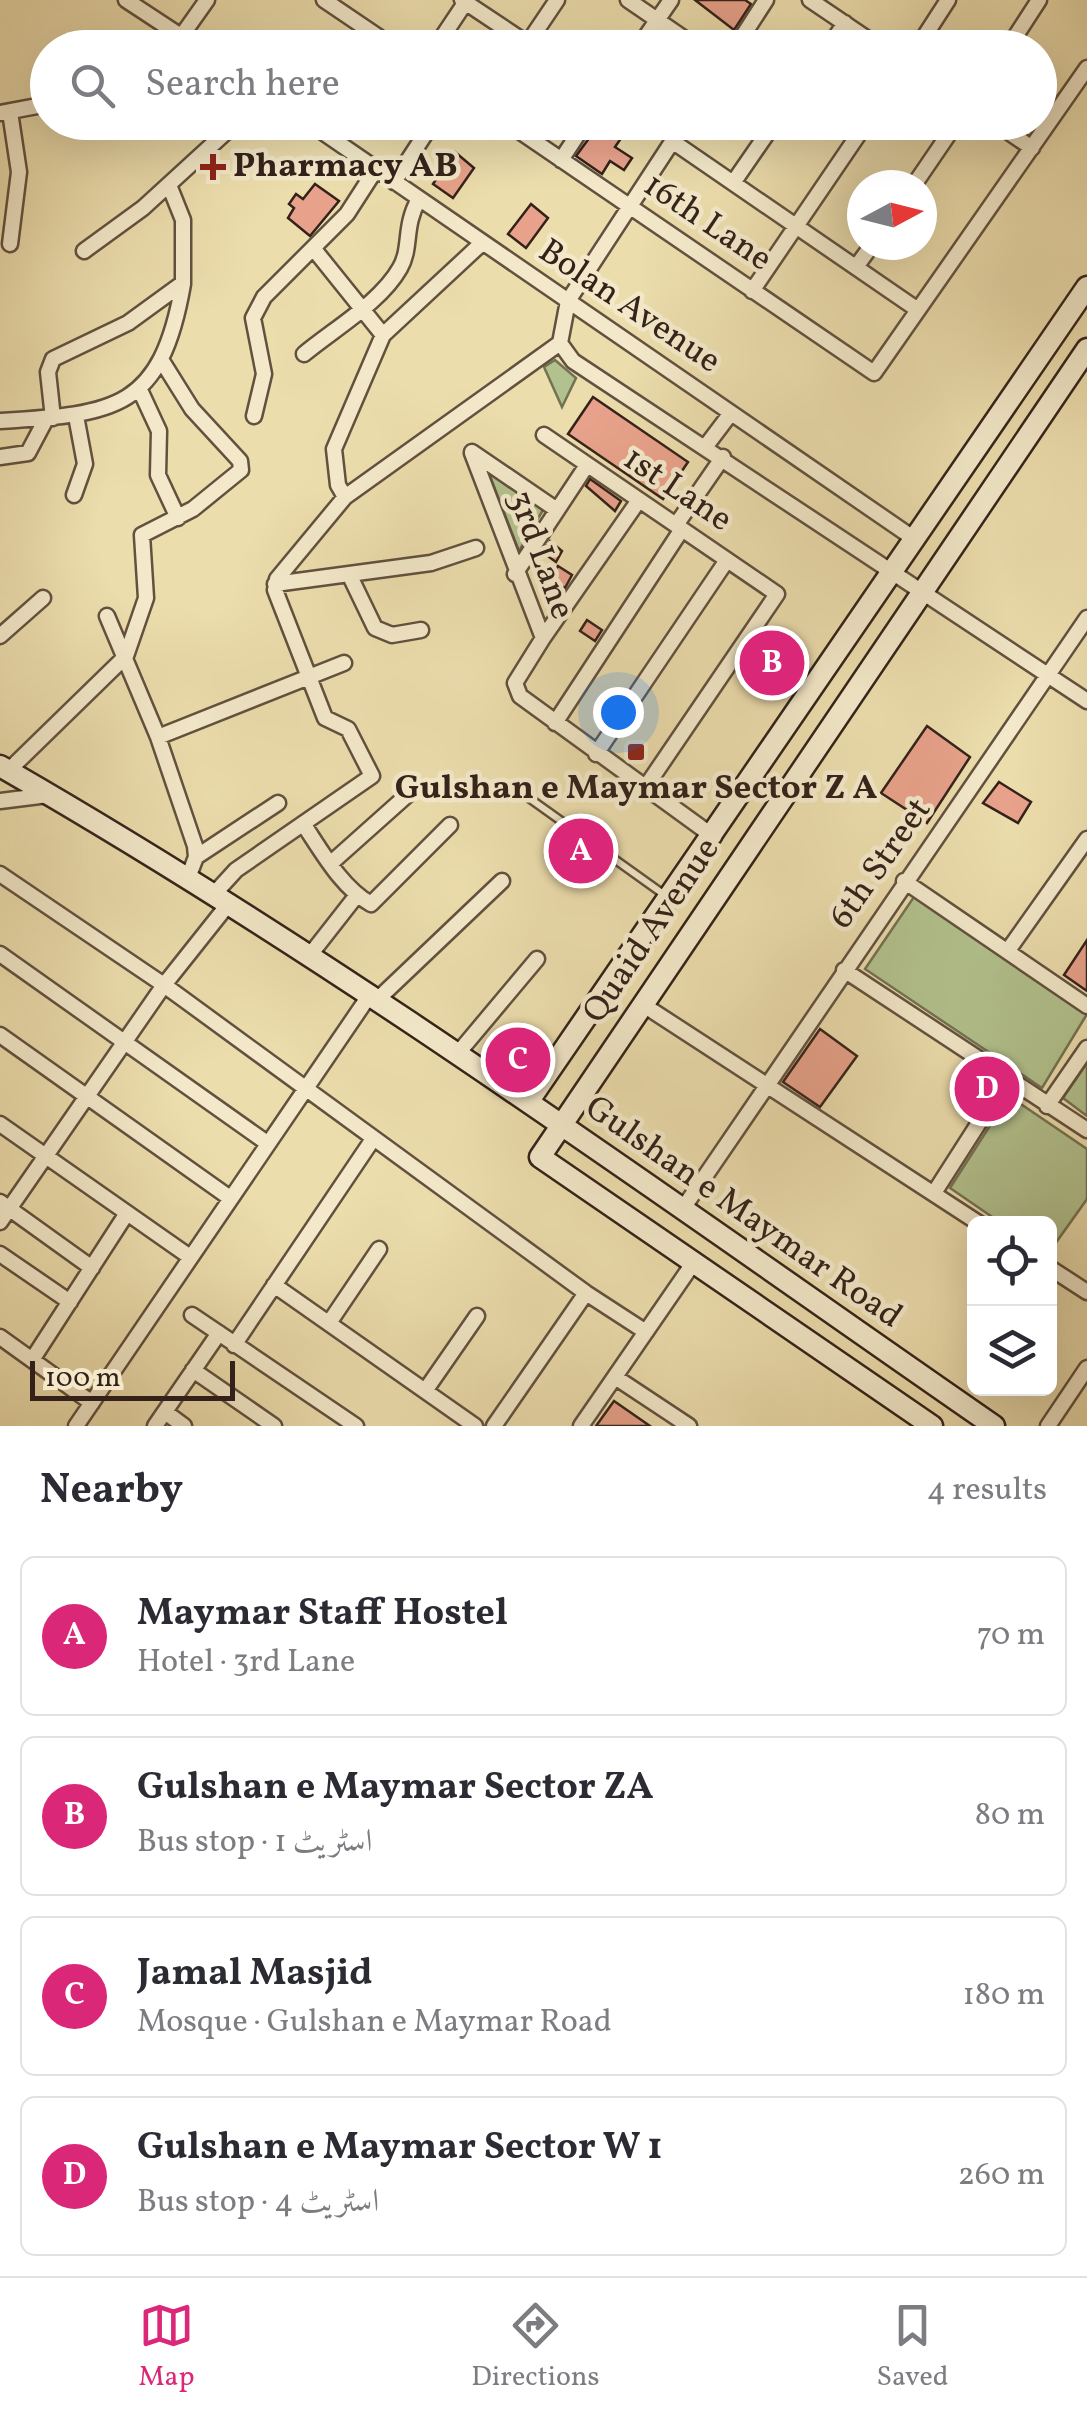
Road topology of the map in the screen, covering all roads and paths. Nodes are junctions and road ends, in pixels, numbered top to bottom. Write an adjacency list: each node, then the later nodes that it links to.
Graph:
1 (126, 0): 14 (street)
2 (208, 0): 15 (street)
3 (324, 0): 16 (street)
4 (557, 0): 19 (street)
5 (628, 0): 12 (street)
6 (671, 0): 12 (street)
7 (765, 0): 22 (street)
8 (948, 0): 25 (street)
9 (1039, 0): 26 (street)
10 (465, 1): 17 (street); 18 (street)
11 (821, 3): 13 (street)
12 (657, 20): 20 (street); 21 (street)
13 (845, 23): 23 (street); 24 (street)
14 (163, 30)
15 (187, 30)
16 (368, 30)
17 (446, 30)
18 (508, 30)
19 (540, 30)
20 (650, 30)
21 (672, 30)
22 (746, 30)
23 (840, 30)
24 (855, 30)
25 (928, 30)
26 (1020, 30)
27 (1087, 68): 30 (street)
28 (30, 107): 29 (street)
29 (5, 112): 53 (street)
30 (1057, 112)
31 (218, 140): 48 (street)
32 (334, 140): 44 (street, Bolan Avenue)
33 (421, 140): 46 (street)
34 (532, 140): 43 (street, 16th Lane)
35 (574, 140): 43 (street)
36 (762, 140): 47 (street)
37 (855, 140): 51 (street)
38 (945, 140): 45 (street)
39 (1020, 140): 42 (street)
40 (1038, 140): 42 (street)
41 (672, 141): 47 (street); 50 (street)
42 (1032, 148): 63 (street)
43 (560, 160): 50 (street, 16th Lane)
44 (376, 169): 46 (street, Bolan Avenue); 54 (street)
45 (924, 170)
46 (394, 182): 49 (street, Bolan Avenue)
47 (733, 182): 51 (street)
48 (169, 185): 55 (street); 58 (street)
49 (419, 199): 52 (street, Bolan Avenue); 62 (street)
50 (628, 206): 60 (street, 16th Lane); 61 (street)
51 (796, 229): 57 (street); 60 (street)
52 (482, 242): 61 (street, Bolan Avenue); 64 (street)
53 (10, 244)
54 (313, 248): 62 (street); 72 (street)
55 (84, 251)
56 (861, 260): 57 (street)
57 (856, 267): 63 (street)
58 (183, 283): 68 (street); 73 (street)
59 (1087, 287): 86 (main road, Quaid Avenue)
60 (752, 291): 63 (street, 16th Lane)
61 (568, 301): 65 (street); 70 (street, Bolan Avenue)
62 (361, 306): 64 (street); 67 (street)
63 (918, 310)
64 (383, 335): 81 (street)
65 (560, 343): 76 (street, Bolan Avenue); 81 (street)
66 (1087, 349): 93 (main road, Quaid Avenue)
67 (304, 354)
68 (162, 362): 69 (street); 84 (street)
69 (140, 390): 71 (street); 84 (street)
70 (730, 413): 76 (street); 86 (street, Bolan Avenue)
71 (76, 416): 73 (street); 80 (street)
72 (254, 416)
73 (50, 418): 74 (street); 77 (street)
74 (0, 422)
75 (544, 435): 79 (street, 1st Lane)
76 (706, 446): 78 (street, Bolan Avenue)
77 (0, 456)
78 (723, 457): 85 (street); 89 (street, Bolan Avenue)
79 (587, 464): 82 (street, 1st Lane); 83 (street)
80 (74, 495)
81 (344, 498): 92 (street)
82 (638, 500): 85 (street, 1st Lane); 99 (street)
83 (557, 510): 91 (street); 91 (street, 3rd Lane)
84 (178, 518): 100 (street)
85 (679, 527): 88 (street, 1st Lane); 105 (street)
86 (916, 540): 89 (main road, Quaid Avenue)
87 (476, 548): 90 (street)
88 (727, 560): 107 (street); 109 (street, 1st Lane)
89 (894, 570): 93 (street, Bolan Avenue); 117 (main road, Quaid Avenue)
90 (349, 574): 92 (street); 97 (street)
91 (515, 574): 99 (street, 3rd Lane)
92 (275, 584): 102 (street)
93 (922, 590): 103 (street, Bolan Avenue); 135 (main road, Quaid Avenue)
94 (44, 598): 98 (street)
95 (107, 616): 100 (street)
96 (1087, 618): 103 (street, 6th Street)
97 (420, 630)
98 (0, 636)
99 (543, 638): 105 (street, 3rd Lane)
100 (126, 656): 106 (street); 108 (street)
101 (344, 662): 102 (street)
102 (310, 676): 106 (street); 115 (street)
103 (1049, 676): 104 (street, Bolan Avenue); 124 (street, 6th Street)
104 (1087, 700)
105 (555, 723): 107 (street, 3rd Lane)
106 (158, 736): 119 (street)
107 (596, 754): 109 (street, 3rd Lane)
108 (4, 768): 111 (main road, Gulshan e Maymar Road)
109 (645, 788): 117 (street, 3rd Lane)
110 (414, 789): 120 (street)
111 (48, 795): 113 (street); 122 (main road, Gulshan e Maymar Road)
112 (529, 798): 127 (lane)
113 (0, 802)
114 (278, 803): 119 (street)
115 (304, 824): 120 (street); 126 (street)
116 (450, 825): 125 (street)
117 (714, 838): 127 (main road, Quaid Avenue)
118 (1087, 839): 128 (street)
119 (196, 857): 122 (street)
120 (330, 864): 125 (street)
121 (0, 874): 133 (street)
122 (188, 878): 126 (main road, Gulshan e Maymar Road)
123 (502, 881): 134 (street)
124 (904, 881): 128 (street); 132 (street, 6th Street)
125 (357, 895): 130 (street)
126 (222, 898): 130 (main road, Gulshan e Maymar Road); 133 (street)
127 (671, 899): 145 (main road, Quaid Avenue)
128 (1010, 949): 136 (street)
129 (0, 954): 138 (street)
130 (310, 955): 134 (main road, Gulshan e Maymar Road)
131 (537, 959): 140 (street)
132 (844, 970): 141 (street); 142 (street, 6th Street)
133 (164, 985): 138 (street); 143 (street)
134 (375, 995): 140 (main road, Gulshan e Maymar Road); 143 (street)
135 (642, 1004): 142 (street); 148 (main road, Quaid Avenue)
136 (1087, 1006)
137 (0, 1035): 144 (street)
138 (126, 1040): 144 (street); 151 (street)
139 (1087, 1048): 146 (street)
140 (459, 1052): 145 (main road, Gulshan e Maymar Road)
141 (1007, 1079): 146 (street); 153 (street)
142 (765, 1087): 153 (street); 155 (street, 6th Street)
143 (303, 1090): 150 (street); 151 (street)
144 (85, 1099): 152 (street); 154 (street)
145 (528, 1102): 148 (main road, Gulshan e Maymar Road)
146 (1046, 1106): 149 (street)
147 (0, 1124): 152 (street)
148 (561, 1127): 155 (main road, Gulshan e Maymar Road); 162 (main road, Quaid Avenue)
149 (1087, 1130)
150 (373, 1139): 165 (street); 167 (street)
151 (267, 1142): 154 (street)
152 (46, 1156): 156 (street); 157 (street)
153 (934, 1194): 158 (street)
154 (230, 1198): 161 (street)
155 (682, 1210): 193 (main road, Gulshan e Maymar Road)
156 (3, 1211): 163 (street)
157 (127, 1213): 161 (street); 163 (street)
158 (968, 1216)
159 (379, 1250): 171 (street)
160 (0, 1254): 168 (street)
161 (190, 1257): 181 (street)
162 (694, 1262): 172 (street); 192 (main road, Quaid Avenue)
163 (92, 1268): 168 (street)
164 (1057, 1273): 166 (street)
165 (274, 1285): 171 (street); 175 (street)
166 (1087, 1292)
167 (586, 1294): 172 (street); 189 (street)
168 (70, 1302): 176 (street)
169 (192, 1315): 173 (street)
170 (476, 1316): 180 (street)
171 (329, 1324): 180 (street)
172 (646, 1332): 179 (street)
173 (219, 1333): 175 (street); 178 (street)
174 (0, 1337): 176 (street)
175 (234, 1345): 187 (street)
176 (32, 1360): 181 (street)
177 (1087, 1368): 194 (street)
178 (193, 1370): 182 (street); 186 (street)
179 (614, 1377): 190 (street); 191 (street)
180 (425, 1391): 188 (street)
181 (92, 1403): 183 (street)
182 (165, 1412): 184 (street); 185 (street)
183 (76, 1426)
184 (155, 1426)
185 (184, 1426)
186 (274, 1426)
187 (356, 1426)
188 (475, 1426)
189 (494, 1426)
190 (581, 1426)
191 (689, 1426)
192 (932, 1426)
193 (994, 1426)
194 (1048, 1426)

